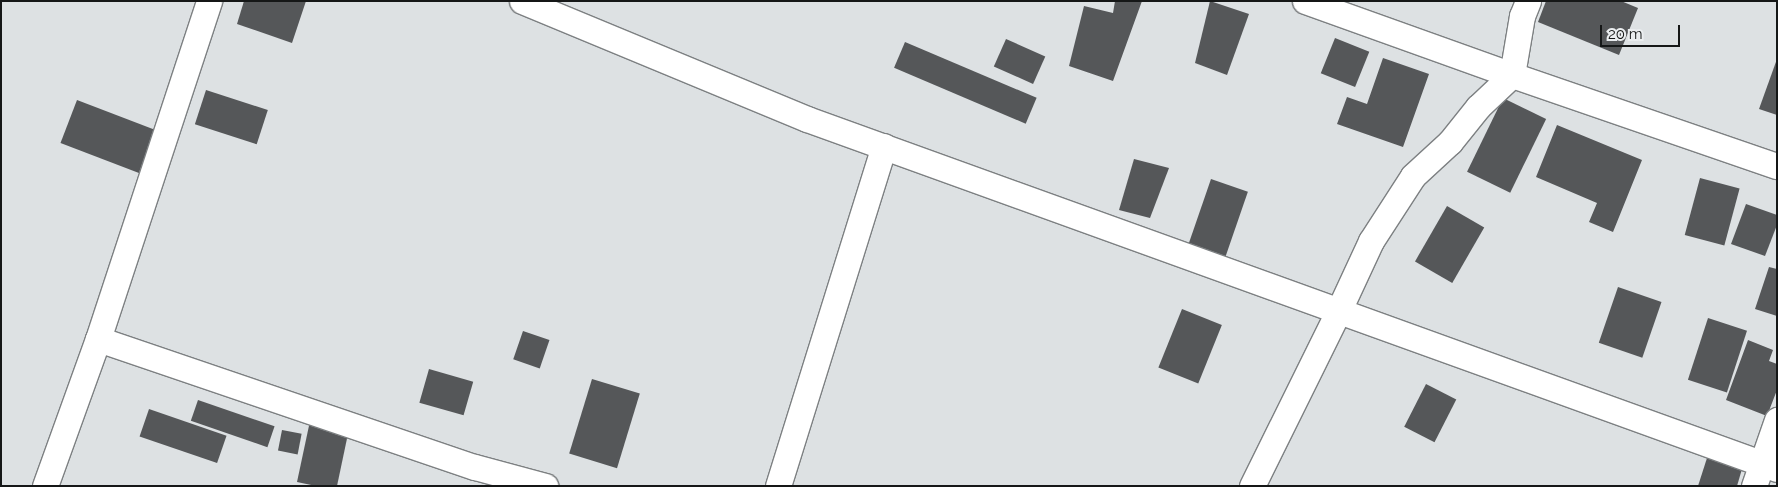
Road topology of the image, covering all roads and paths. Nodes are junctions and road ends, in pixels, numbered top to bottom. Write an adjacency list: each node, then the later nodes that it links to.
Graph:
1 (209, 1): 9 (street)
2 (522, 1): 6 (street)
3 (1305, 1): 5 (street)
4 (1528, 1): 5 (street)
5 (1512, 75): 7 (street); 8 (street)
6 (884, 146): 8 (street); 14 (street)
7 (1777, 166)
8 (1339, 310): 11 (street); 15 (street)
9 (98, 339): 12 (street); 13 (street)
10 (1777, 420): 11 (street)
11 (1764, 473)
12 (45, 486)
13 (546, 486)
14 (778, 486)
15 (1252, 486)

